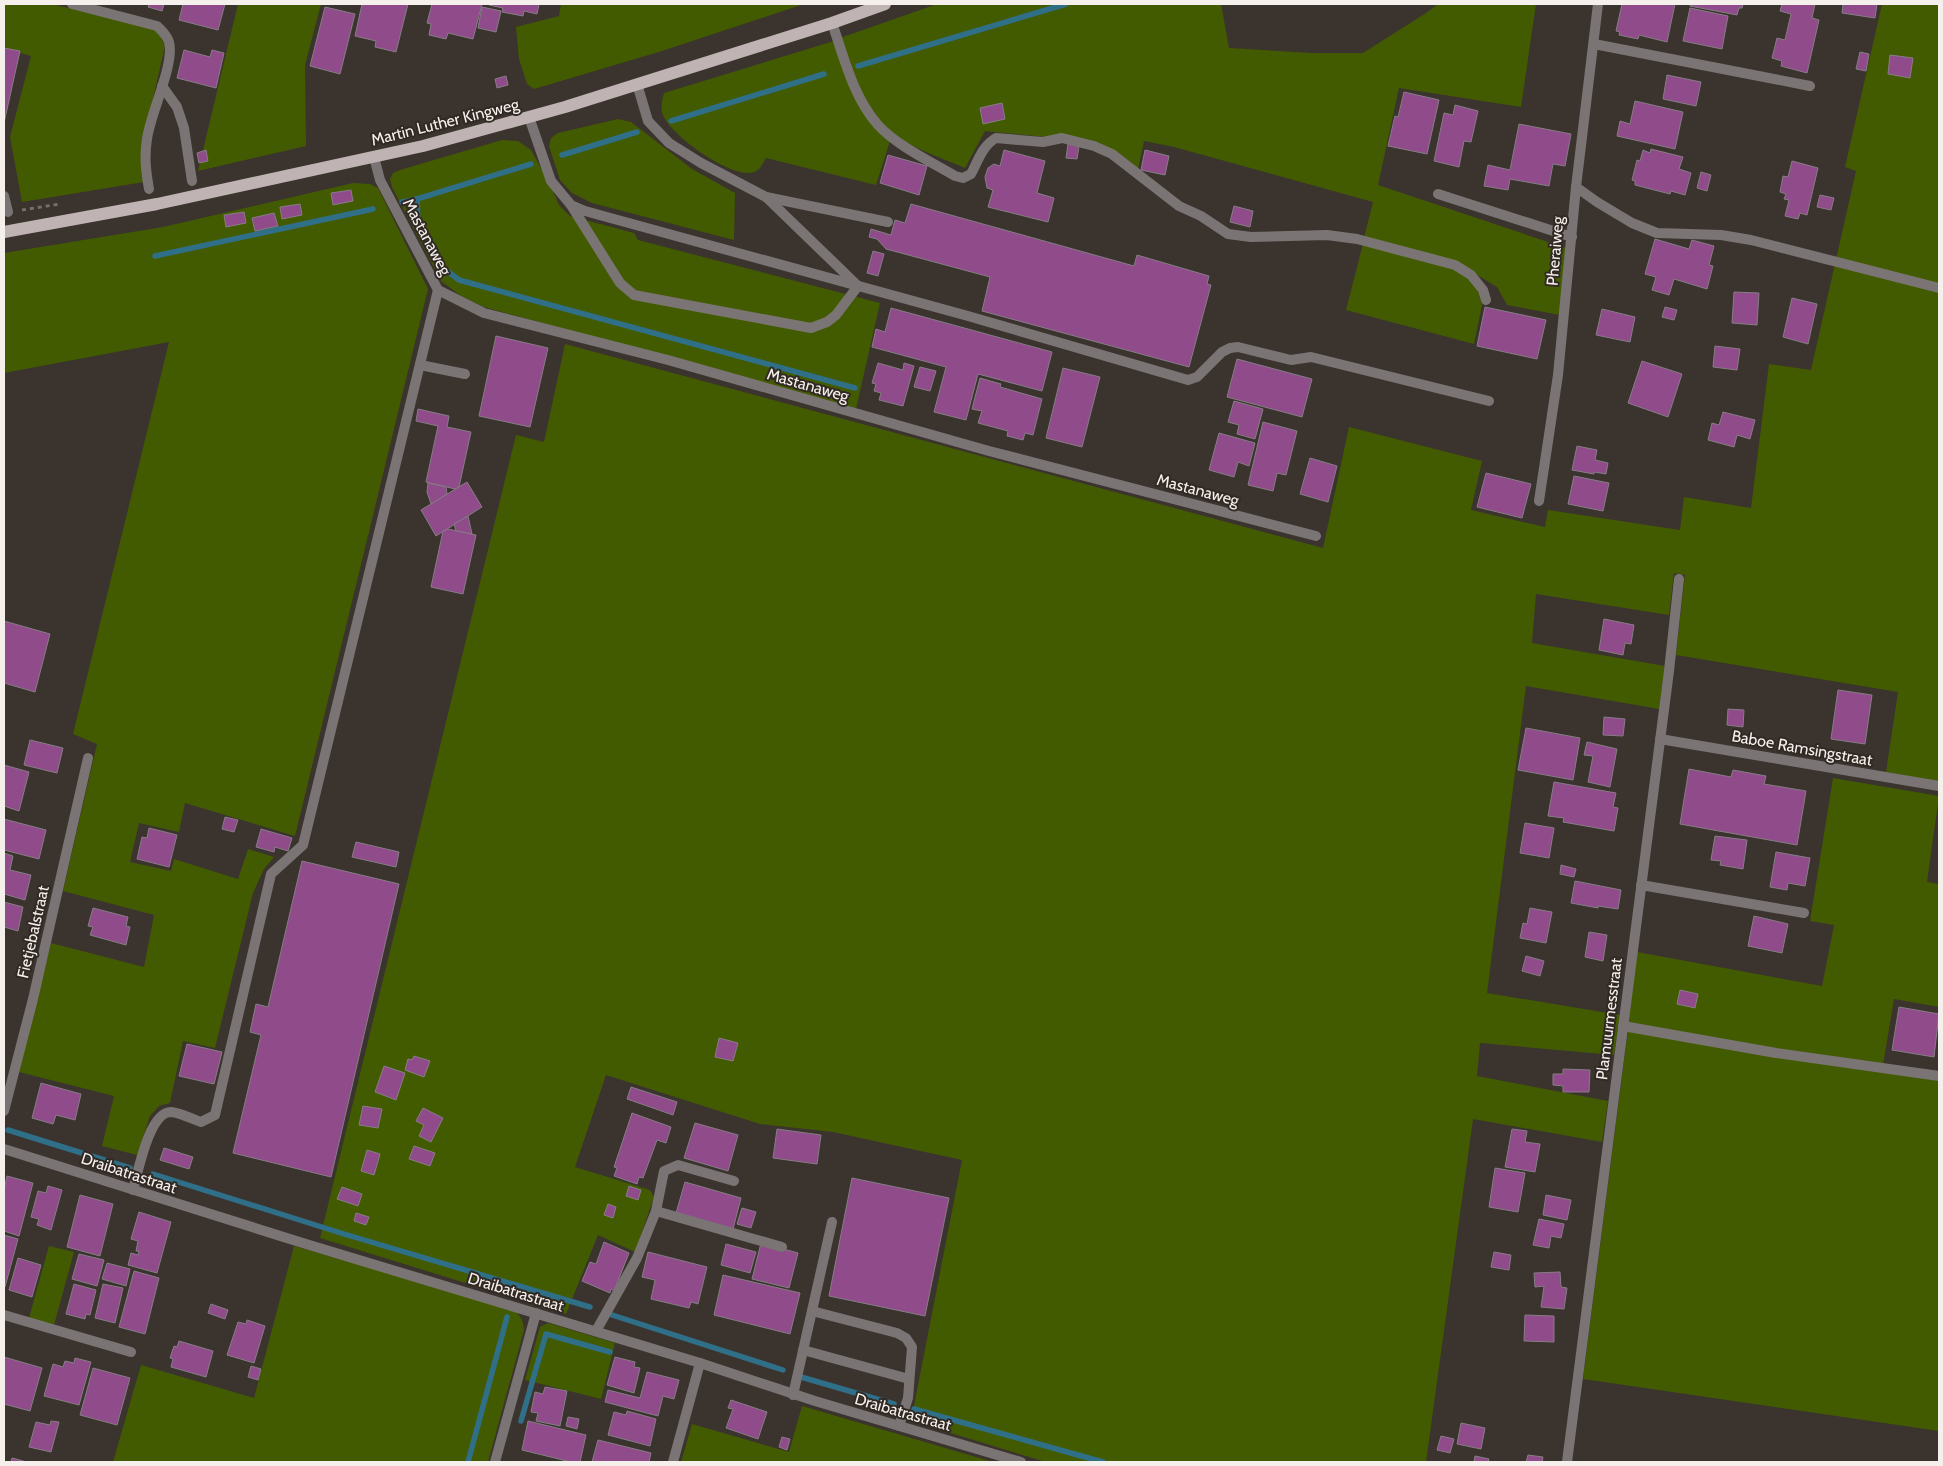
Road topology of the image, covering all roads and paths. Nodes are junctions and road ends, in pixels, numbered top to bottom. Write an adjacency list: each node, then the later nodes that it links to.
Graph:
1 (72, 4): 7 (street)
2 (885, 4): 4 (main road, Martin Luther Kingweg)
3 (1598, 4): 5 (street, Pheraiweg)
4 (832, 23): 6 (main road, Martin Luther Kingweg); 26 (street)
5 (1594, 44): 8 (street); 12 (street, Pheraiweg)
6 (637, 84): 9 (main road, Martin Luther Kingweg); 16 (street)
7 (162, 86): 11 (street); 13 (street)
8 (1810, 86)
9 (530, 117): 10 (main road, Martin Luther Kingweg); 18 (street)
10 (374, 157): 21 (main road, Martin Luther Kingweg); 25 (street, Mastanaweg)
11 (192, 181)
12 (1576, 186): 22 (street, Pheraiweg); 24 (street)
13 (149, 189)
14 (1438, 194): 22 (street)
15 (4, 196): 19 (street)
16 (766, 197): 20 (street); 23 (street)
17 (64, 203): 19 (path)
18 (572, 205): 23 (street); 23 (street)
19 (8, 212)
20 (888, 222)
21 (4, 232)
22 (1572, 237): 30 (street, Pheraiweg)
23 (858, 286): 29 (street)
24 (1939, 288)
25 (438, 290): 27 (street); 31 (street, Mastanaweg)
26 (1486, 300)
27 (420, 365): 28 (street); 43 (street)
28 (465, 374)
29 (1489, 401)
30 (1540, 501)
31 (1316, 536)
32 (1678, 579): 33 (street, Plamuurmesstraat)
33 (1660, 739): 35 (street, Baboe Ramsingstraat); 36 (street, Plamuurmesstraat)
34 (88, 758): 40 (street, Fietjebalstraat)
35 (1939, 786)
36 (1641, 885): 37 (street); 38 (street, Plamuurmesstraat)
37 (1804, 913)
38 (1623, 1026): 39 (street); 60 (street, Plamuurmesstraat)
39 (1939, 1076)
40 (4, 1111)
41 (4, 1149): 43 (street, Draibatrastraat)
42 (734, 1182): 44 (street)
43 (133, 1190): 48 (street, Draibatrastraat)
44 (656, 1211): 46 (street); 50 (street)
45 (832, 1222): 47 (street)
46 (782, 1247)
47 (812, 1311): 51 (street); 54 (street)
48 (536, 1313): 50 (street, Draibatrastraat); 57 (street)
49 (4, 1315): 52 (street)
50 (596, 1331): 53 (street, Draibatrastraat)
51 (802, 1350): 54 (street); 55 (street)
52 (131, 1352)
53 (700, 1363): 55 (street, Draibatrastraat); 58 (street)
54 (909, 1379): 56 (street)
55 (794, 1394): 56 (street, Draibatrastraat)
56 (899, 1426): 59 (street, Draibatrastraat)
57 (495, 1462)
58 (673, 1462)
59 (1021, 1462)
60 (1567, 1462)

